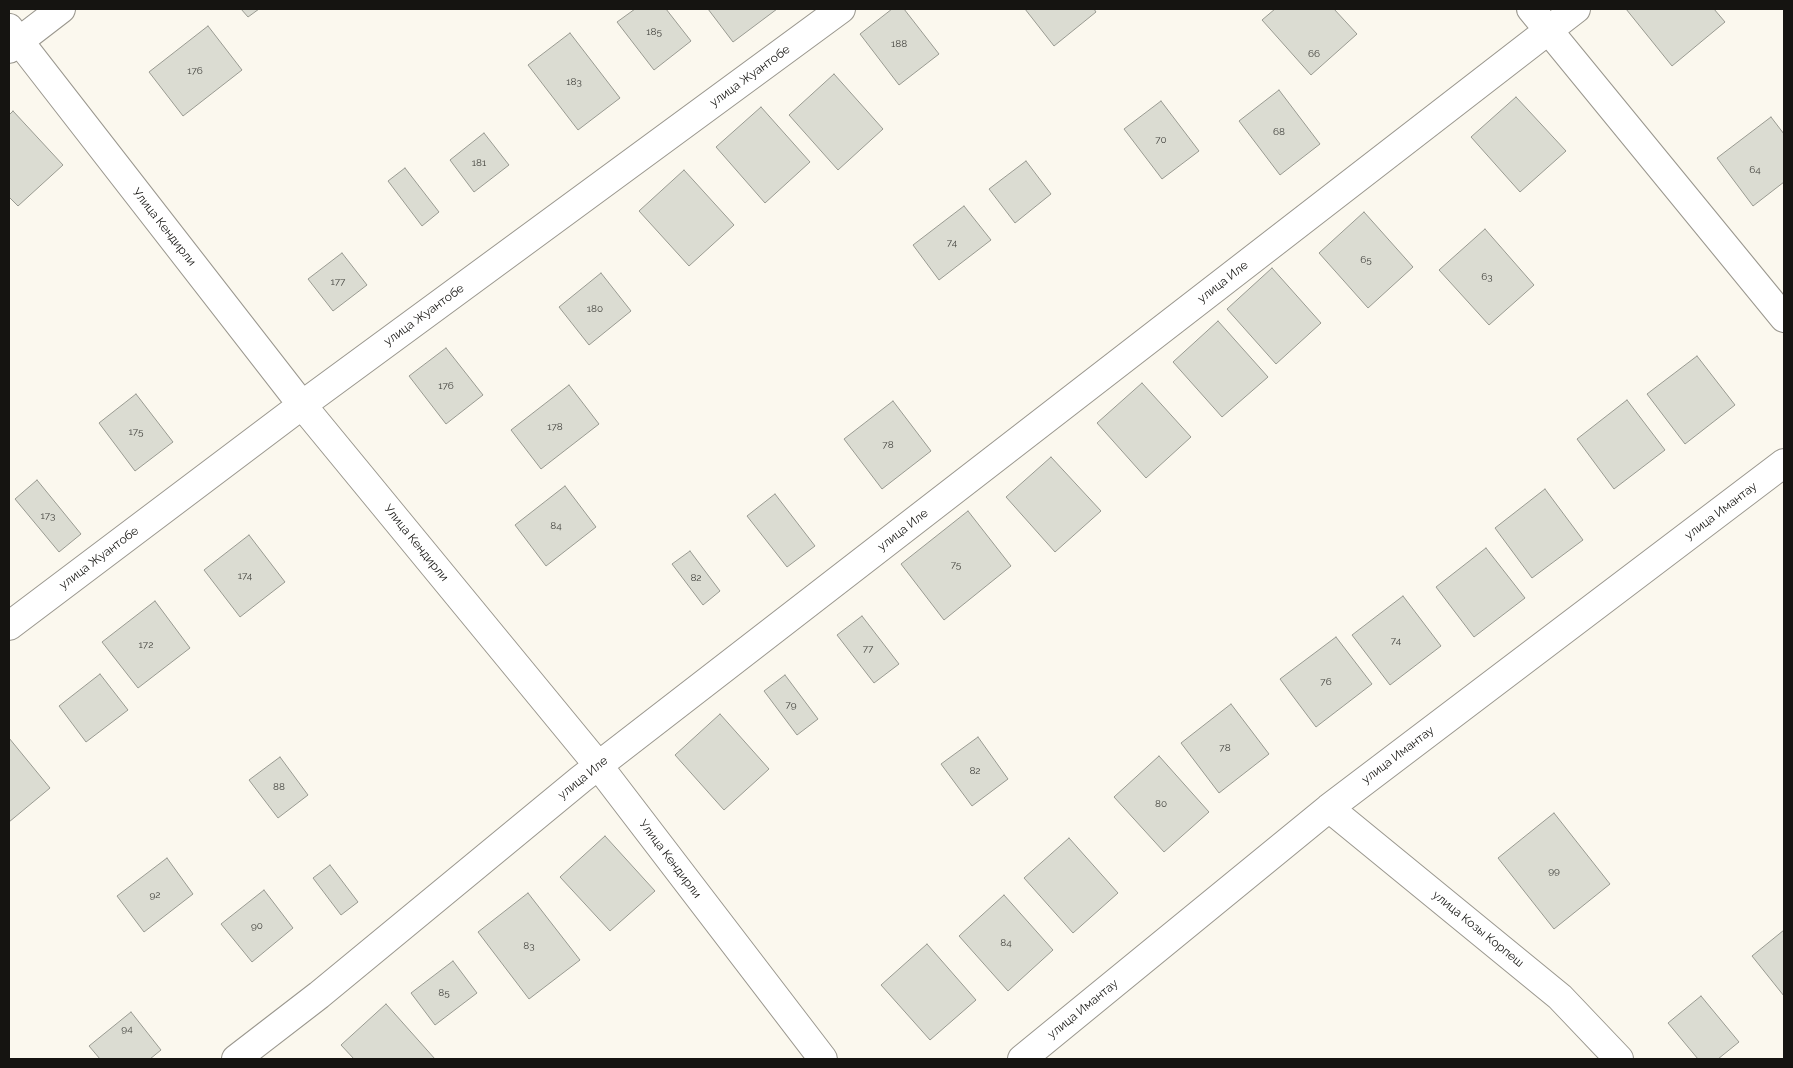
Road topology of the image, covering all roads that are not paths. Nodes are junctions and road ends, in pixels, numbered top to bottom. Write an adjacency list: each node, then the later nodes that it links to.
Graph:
1 (61, 9): 6 (street)
2 (841, 9): 8 (street, улица Жуантобе)
3 (1531, 9): 5 (street)
4 (1576, 9): 5 (street, улица Иле)
5 (1548, 31): 7 (street); 11 (street, улица Иле)
6 (12, 39): 8 (street, Улица Кендирли)
7 (1784, 318)
8 (302, 405): 10 (street, улица Жуантобе); 11 (street, Улица Кендирли)
9 (1784, 463): 12 (street, улица Имантау)
10 (9, 626)
11 (598, 765): 13 (street, улица Иле); 14 (street, Улица Кендирли)
12 (1329, 808): 15 (street, улица Имантау); 16 (street, улица Козы Корпеш)
13 (236, 1059)
14 (823, 1059)
15 (1022, 1059)
16 (1619, 1059)

